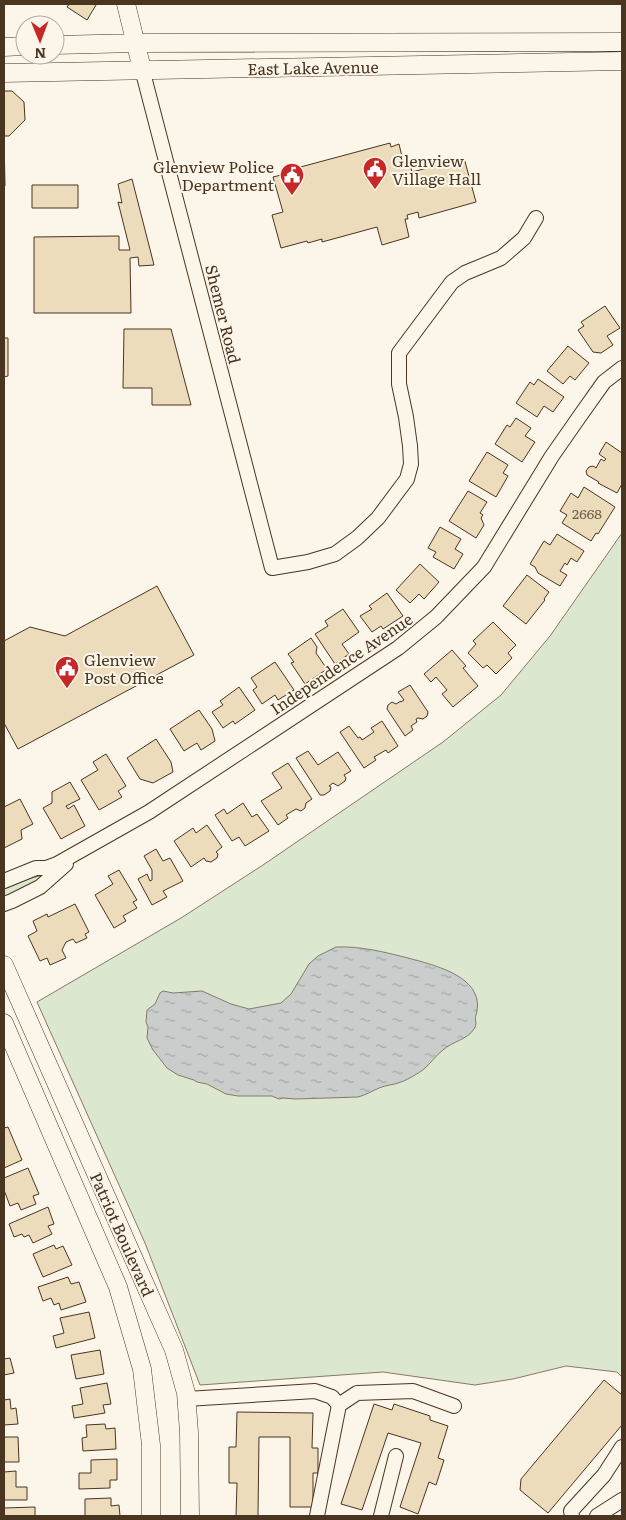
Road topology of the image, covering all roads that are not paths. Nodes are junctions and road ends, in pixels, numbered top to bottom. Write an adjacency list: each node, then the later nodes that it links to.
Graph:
1 (126, 4): 3 (main road)
2 (622, 42): 3 (main road, East Lake Avenue)
3 (136, 43): 4 (main road, East Lake Avenue); 6 (main road)
4 (65, 45)
5 (622, 61): 6 (main road, East Lake Avenue)
6 (142, 69): 7 (main road, East Lake Avenue); 8 (street, Shemer Road)
7 (4, 73)
8 (536, 218)
9 (622, 368): 10 (street, Independence Avenue)
10 (75, 854): 11 (street, Independence Avenue); 12 (street, Independence Avenue)
11 (4, 880)
12 (4, 904)
13 (4, 965): 15 (main road, Patriot Boulevard)
14 (4, 1023): 21 (main road, Patriot Boulevard)
15 (186, 1399): 16 (street); 22 (main road, Patriot Boulevard)
16 (339, 1405): 17 (street); 23 (street)
17 (454, 1406)
18 (622, 1447): 25 (street)
19 (396, 1456): 24 (street)
20 (622, 1500): 26 (street)
21 (151, 1516)
22 (190, 1516)
23 (317, 1516)
24 (381, 1516)
25 (572, 1516)
26 (597, 1516)

